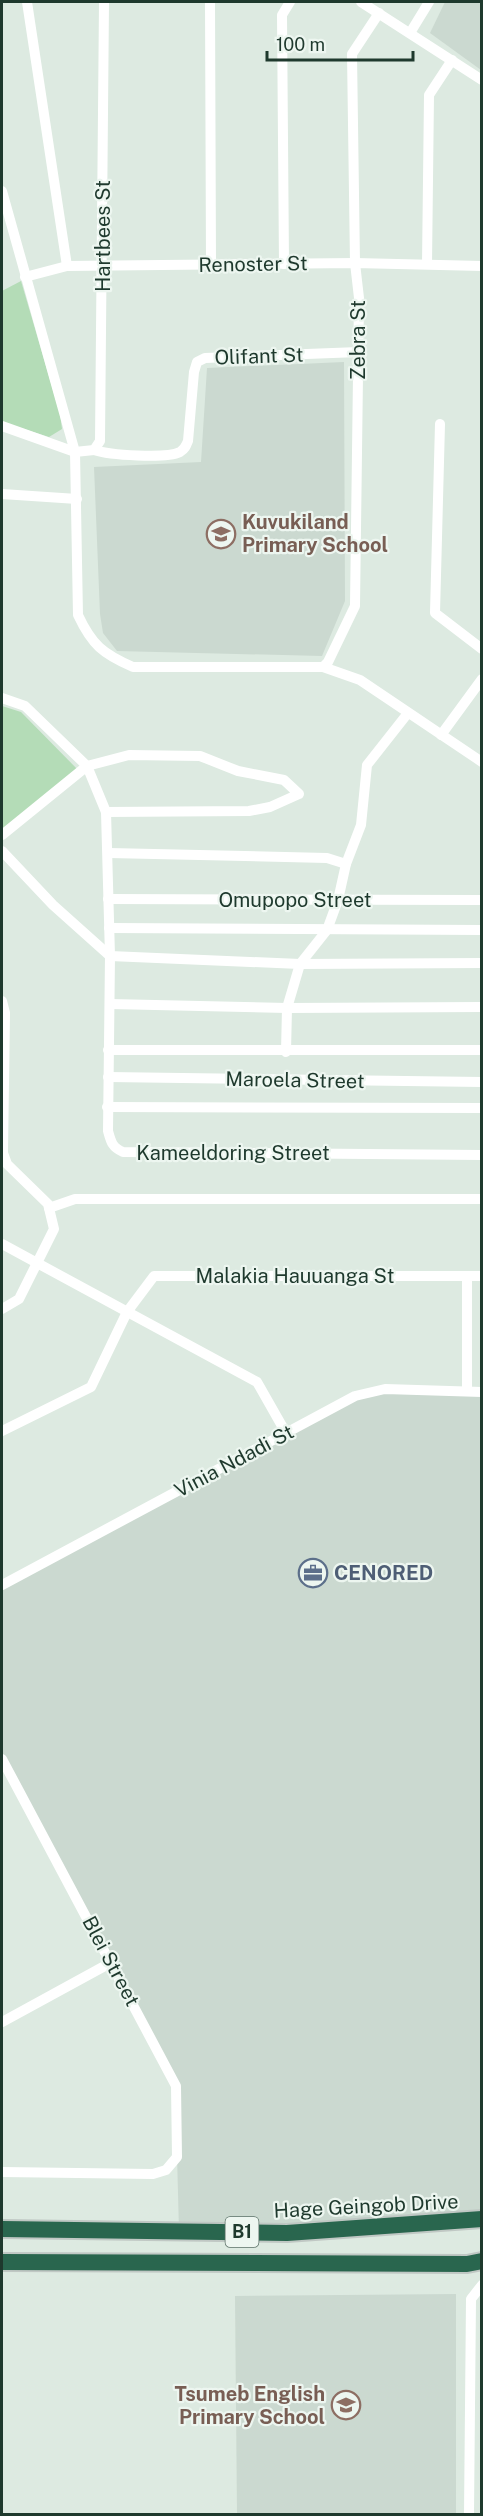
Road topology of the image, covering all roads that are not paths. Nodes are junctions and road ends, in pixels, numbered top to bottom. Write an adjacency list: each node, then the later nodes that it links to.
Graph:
1 (27, 2): 16 (street)
2 (104, 2): 17 (street, Hartbees St)
3 (210, 2): 13 (street)
4 (290, 2): 14 (street)
5 (361, 2): 7 (street)
6 (429, 2): 8 (street)
7 (379, 13): 8 (street); 12 (street, Zebra St)
8 (410, 33): 9 (street)
9 (452, 60): 10 (street); 15 (street)
10 (482, 80)
11 (2, 191): 19 (street)
12 (355, 263): 14 (street, Renoster St); 15 (street, Renoster St); 20 (street, Zebra St)
13 (211, 264): 14 (street, Renoster St); 17 (street, Renoster St)
14 (284, 264)
15 (427, 264): 18 (street, Renoster St)
16 (67, 266): 17 (street, Renoster St); 19 (street, Renoster St)
17 (104, 266): 23 (street, Hartbees St)
18 (482, 266)
19 (26, 277): 24 (street)
20 (359, 352): 23 (street, Olifant St); 28 (street, Zebra St)
21 (440, 424): 27 (street)
22 (2, 426): 24 (street)
23 (94, 450): 24 (street)
24 (75, 452): 26 (street)
25 (2, 494): 26 (street)
26 (77, 499): 28 (street)
27 (482, 649)
28 (323, 667): 31 (street)
29 (482, 679): 32 (street)
30 (2, 698): 34 (street)
31 (408, 713): 32 (street); 39 (street)
32 (441, 735): 33 (street)
33 (482, 762)
34 (87, 766): 35 (street, Kameeldoring Street); 35 (street); 36 (street)
35 (106, 812): 38 (street, Kameeldoring Street)
36 (2, 835)
37 (2, 851): 46 (street)
38 (109, 853): 39 (street); 40 (street, Kameeldoring Street)
39 (346, 864): 41 (street)
40 (108, 899): 41 (street, Omupopo Street); 43 (street, Kameeldoring Street)
41 (339, 900): 42 (street, Omupopo Street); 44 (street)
42 (482, 900)
43 (109, 928): 44 (street); 46 (street, Kameeldoring Street)
44 (327, 930): 45 (street); 48 (street)
45 (482, 930)
46 (110, 956): 48 (street); 50 (street, Kameeldoring Street)
47 (482, 963): 48 (street)
48 (300, 964): 52 (street)
49 (2, 1001): 62 (street)
50 (110, 1004): 52 (street); 53 (street, Kameeldoring Street)
51 (482, 1007): 52 (street)
52 (287, 1008): 55 (street)
53 (108, 1050): 55 (street); 56 (street, Kameeldoring Street)
54 (482, 1050): 55 (street)
55 (286, 1052)
56 (108, 1077): 57 (street, Maroela Street); 58 (street, Kameeldoring Street)
57 (482, 1082)
58 (107, 1107): 59 (street); 60 (street, Kameeldoring Street)
59 (482, 1107)
60 (482, 1155)
61 (482, 1199): 62 (street)
62 (49, 1208): 64 (street)
63 (2, 1244): 64 (street)
64 (38, 1263): 67 (street); 68 (street)
65 (467, 1276): 66 (street, Malakia Hauuanga St); 68 (street, Malakia Hauuanga St); 69 (street)
66 (482, 1276)
67 (2, 1309)
68 (128, 1312): 71 (street); 72 (street)
69 (467, 1391): 70 (street, Vinia Ndadi St); 72 (street, Vinia Ndadi St)
70 (482, 1392)
71 (2, 1431)
72 (286, 1433): 73 (street, Vinia Ndadi St)
73 (2, 1585)
74 (2, 1759): 75 (street, Blei Street)
75 (112, 1962): 76 (street); 77 (street, Blei Street)
76 (2, 2022)
77 (2, 2172)
78 (481, 2220): 79 (highway, Hage Geingob Drive / B1)
79 (2, 2229)
80 (2, 2262): 81 (highway, B1)
81 (477, 2263)
82 (482, 2285): 83 (street)
83 (469, 2514)

